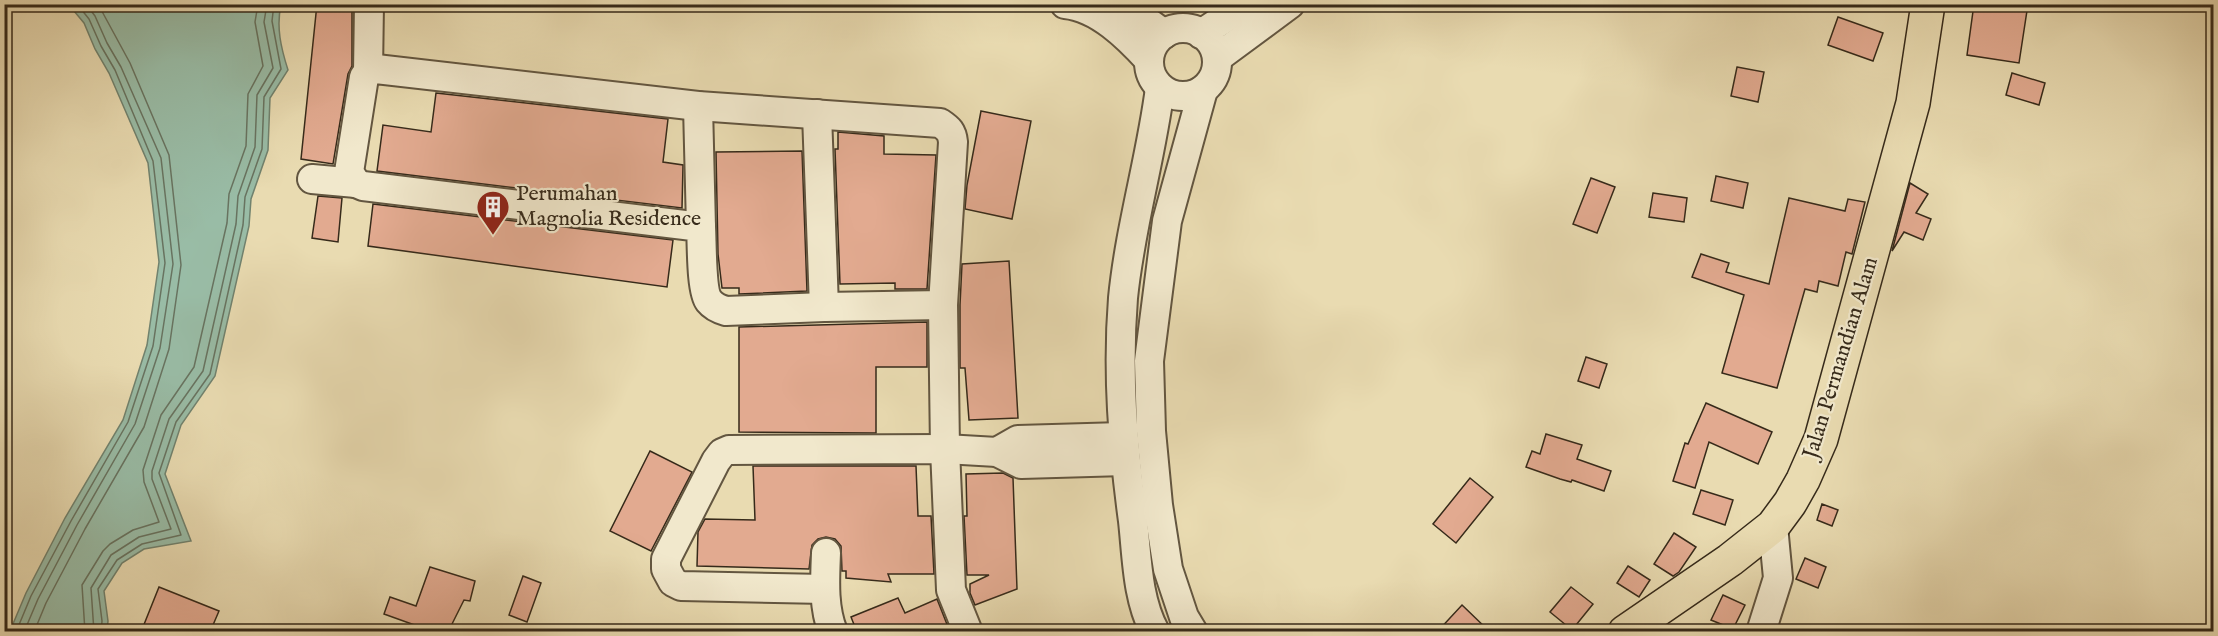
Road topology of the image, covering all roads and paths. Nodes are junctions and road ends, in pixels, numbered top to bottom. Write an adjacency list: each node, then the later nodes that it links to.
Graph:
1 (369, 4): 12 (street)
2 (1065, 4): 7 (street)
3 (1123, 4): 8 (street)
4 (1246, 4): 9 (street)
5 (1290, 4): 10 (street)
6 (1928, 4): 26 (main road, Jalan Permandian Alam)
7 (1072, 5): 11 (street)
8 (1164, 34): 9 (street); 11 (street)
9 (1202, 34): 10 (street)
10 (1217, 58): 14 (street)
11 (1149, 60): 13 (street)
12 (368, 72): 15 (street); 18 (street)
13 (1160, 88): 14 (street); 20 (street)
14 (1203, 90): 21 (street)
15 (698, 106): 16 (street); 19 (street)
16 (818, 114): 22 (street); 23 (street)
17 (312, 179): 18 (street)
18 (357, 183): 19 (street)
19 (701, 227): 23 (street)
20 (1132, 243): 21 (street); 25 (street)
21 (1164, 248): 32 (street)
22 (944, 305): 23 (street); 24 (street)
23 (824, 307)
24 (945, 449): 25 (street); 28 (street); 30 (street)
25 (1124, 449): 31 (street)
26 (1773, 526): 33 (main road, Jalan Permandian Alam); 34 (street)
27 (826, 553): 28 (street)
28 (825, 589): 29 (street)
29 (834, 632)
30 (968, 632)
31 (1155, 632)
32 (1193, 632)
33 (1625, 632)
34 (1761, 632)

